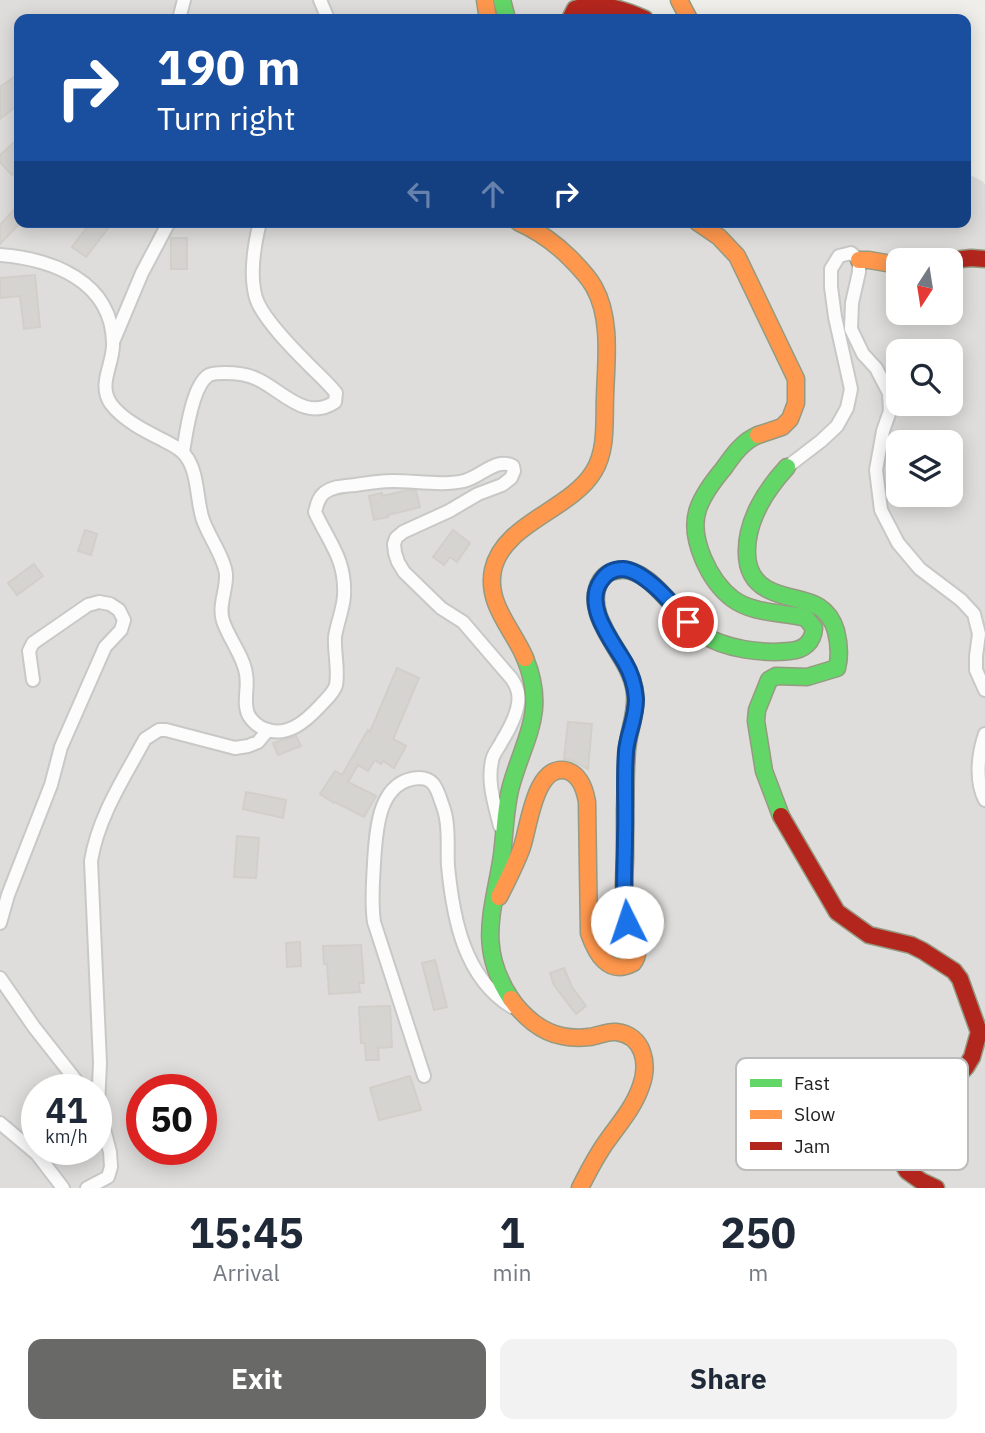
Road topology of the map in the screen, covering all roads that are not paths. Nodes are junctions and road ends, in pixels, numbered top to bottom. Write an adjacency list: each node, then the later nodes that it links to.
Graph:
1 (572, 14): 2 (main road)
2 (635, 14)
3 (166, 228): 12 (street)
4 (259, 228): 13 (street)
5 (532, 228): 20 (main road)
6 (706, 228): 21 (main road)
7 (0, 255): 12 (street)
8 (963, 259): 9 (main road)
9 (985, 259)
10 (859, 260): 11 (main road); 14 (street); 16 (street)
11 (886, 264)
12 (113, 342): 13 (street)
13 (183, 452): 17 (street)
14 (787, 467): 25 (main road)
15 (33, 680): 22 (street)
16 (985, 690)
17 (268, 730): 20 (street); 27 (street)
18 (985, 734): 19 (street)
19 (985, 800)
20 (504, 840): 21 (main road)
21 (488, 922): 24 (main road)
22 (0, 923)
23 (0, 978): 26 (street)
24 (527, 1016): 28 (street); 34 (main road)
25 (968, 1064)
26 (71, 1074)
27 (99, 1074)
28 (424, 1076)
29 (0, 1123): 32 (street)
30 (111, 1165): 33 (street)
31 (905, 1170): 35 (main road)
32 (63, 1188)
33 (87, 1188)
34 (580, 1188)
35 (936, 1188)

